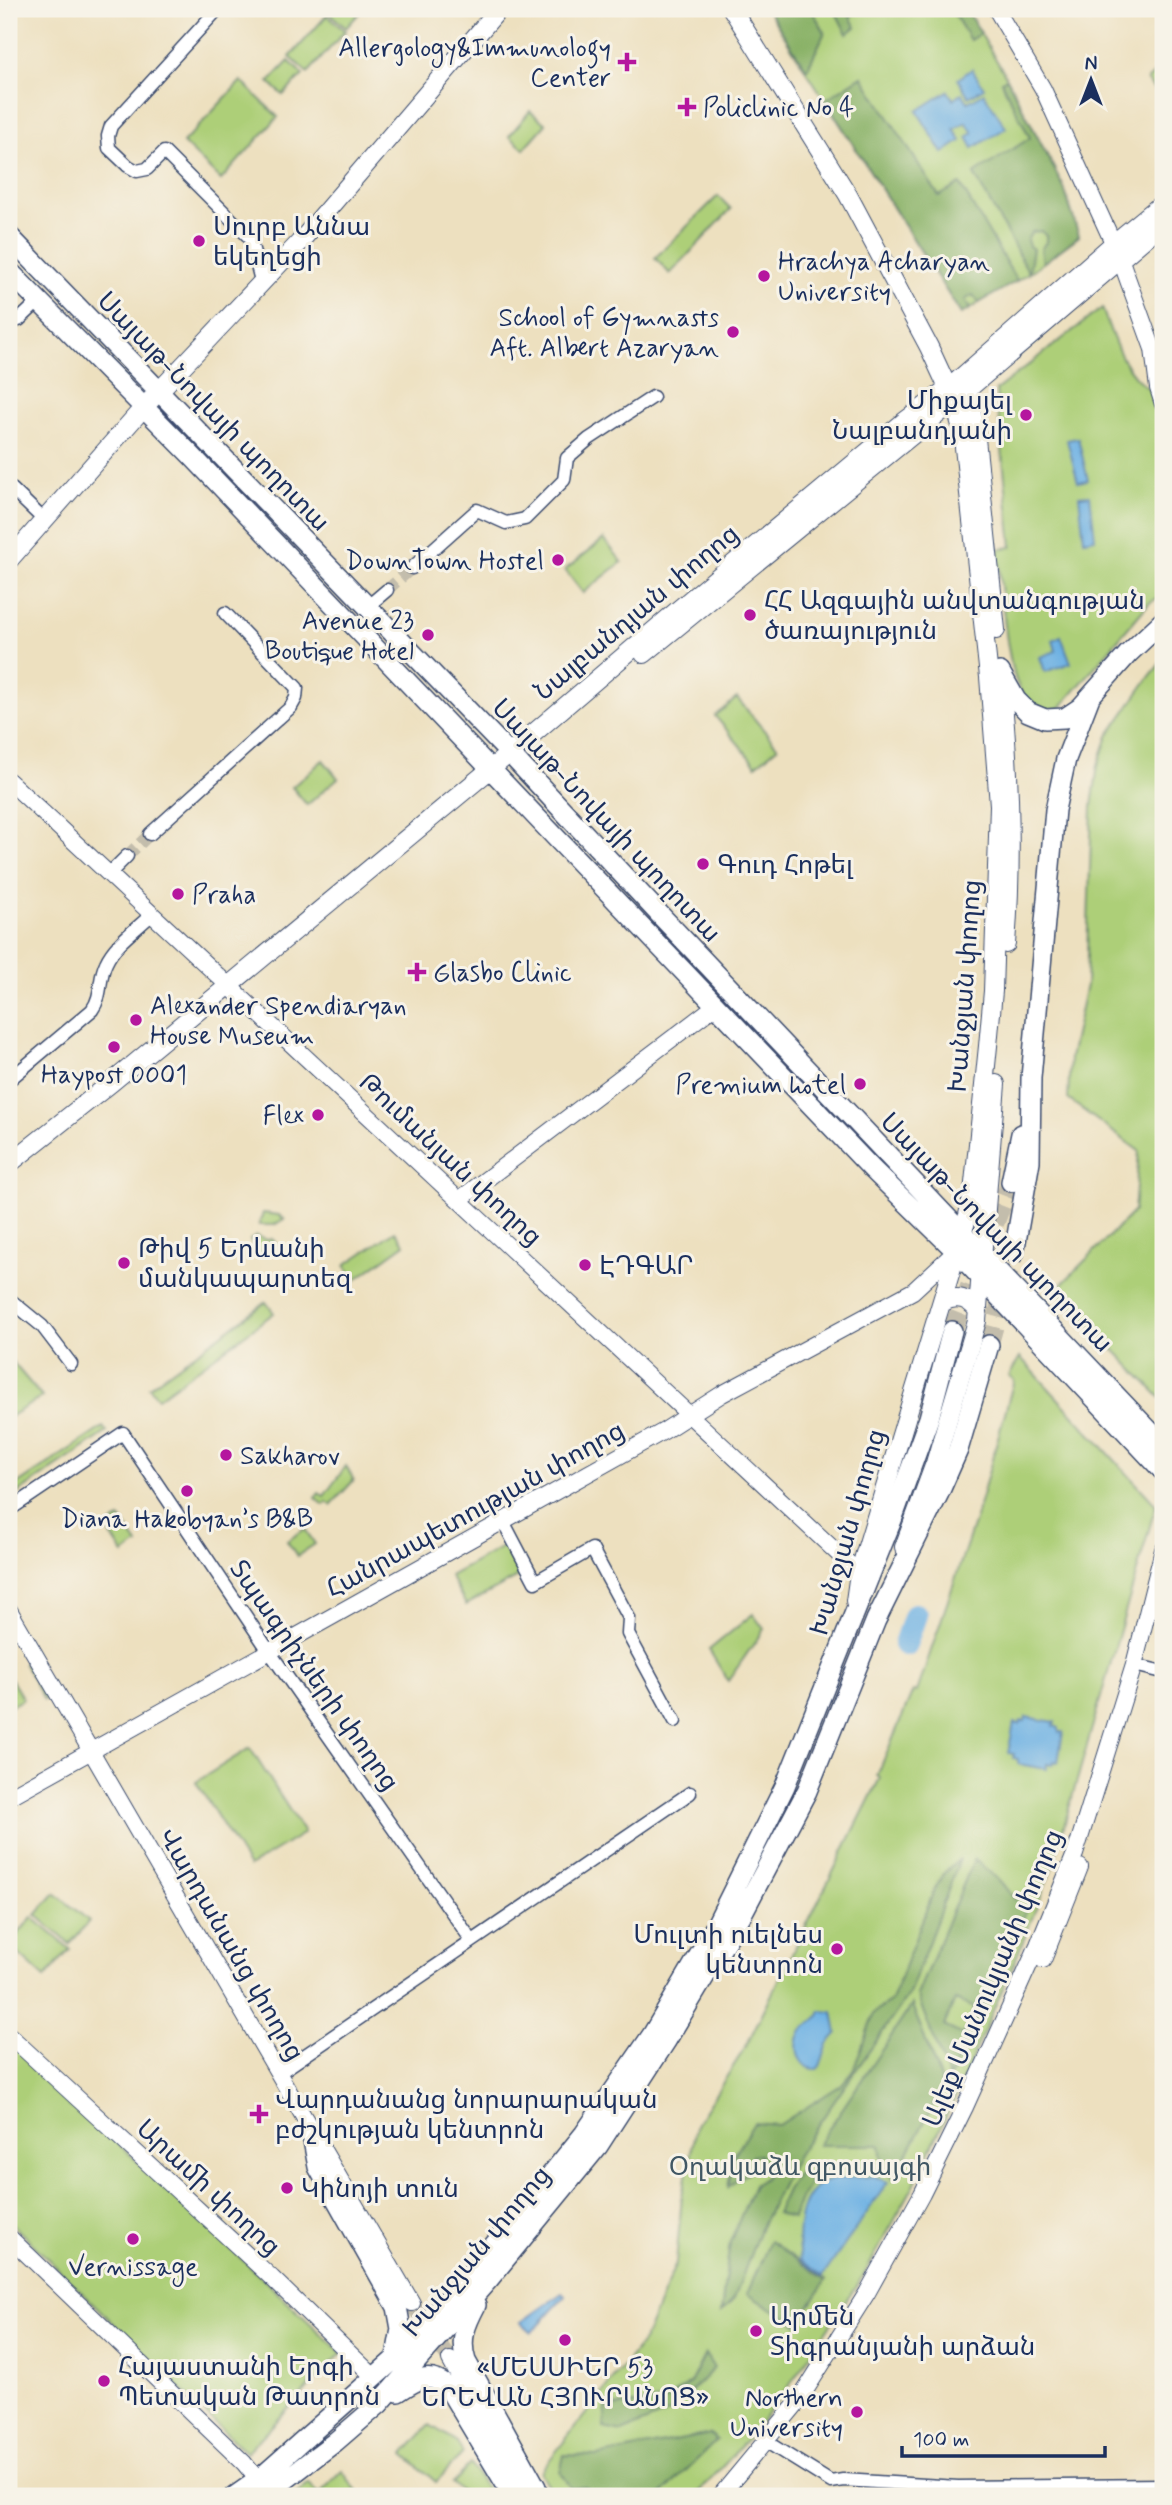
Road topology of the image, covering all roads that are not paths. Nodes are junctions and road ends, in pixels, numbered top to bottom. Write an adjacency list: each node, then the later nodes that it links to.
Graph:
1 (218, 9): 10 (street)
2 (499, 9): 10 (main road)
3 (732, 9): 17 (main road, Խանջյան փողոց)
4 (996, 9): 8 (street)
5 (1163, 203): 8 (main road, Նալբանդյան փողոց)
6 (1163, 223): 8 (main road, Նալբանդյան փողոց)
7 (9, 236): 16 (main road, Սայաթ-Նովայի պողոտա)
8 (1117, 251): 13 (street); 15 (main road, Նալբանդյան փողոց); 17 (main road, Նալբանդյան փողոց)
9 (9, 271): 11 (main road, Սայաթ-Նովայի պողոտա)
10 (262, 285): 16 (main road)
11 (39, 301): 12 (street); 20 (main road, Սայաթ-Նովայի պողոտա)
12 (19, 320)
13 (1153, 348): 14 (street); 19 (street)
14 (1163, 364)
15 (968, 389): 17 (main road, Նալբանդյան փողոց); 29 (main road, Խանջյան փողոց)
16 (158, 392): 20 (main road); 26 (main road, Սայաթ-Նովայի պողոտա)
17 (951, 395): 31 (main road, Նալբանդյան փողոց); 46 (main road, Խանջյան փողոց)
18 (653, 397): 24 (street)
19 (1163, 404)
20 (144, 407): 22 (main road); 32 (main road, Սայաթ-Նովայի պողոտա)
21 (12, 489): 22 (street)
22 (44, 520): 23 (main road)
23 (9, 559)
24 (412, 568)
25 (387, 590): 26 (street)
26 (367, 607): 31 (main road, Սայաթ-Նովայի պողոտա)
27 (225, 613): 34 (street)
28 (1163, 621): 30 (main road)
29 (1000, 672): 30 (main road); 47 (main road, Խանջյան փողոց)
30 (1090, 697): 40 (main road)
31 (512, 756): 32 (main road, Նալբանդյան փողոց); 46 (main road, Սայաթ-Նովայի պողոտա)
32 (492, 771): 38 (main road, Նալբանդյան փողոց); 39 (main road, Սայաթ-Նովայի պողոտա)
33 (9, 781): 36 (street, Թումանյան փողոց)
34 (150, 834)
35 (127, 856): 36 (street)
36 (109, 874): 37 (street, Թումանյան փողոց)
37 (152, 914): 38 (street, Թումանյան փողոց); 41 (street)
38 (231, 988): 42 (main road, Նալբանդյան փողոց); 43 (main road, Նալբանդյան փողոց); 45 (street, Թումանյան փողոց)
39 (715, 1006): 45 (street); 46 (main road, Սայաթ-Նովայի պողոտա)
40 (1031, 1078): 44 (main road); 48 (main road)
41 (9, 1080)
42 (9, 1164)
43 (9, 1177)
44 (1011, 1182)
45 (459, 1200): 56 (street, Թումանյան փողոց)
46 (960, 1242): 47 (main road, Սայաթ-Նովայի պողոտա); 49 (main road, Սայաթ-Նովայի պողոտա); 51 (main road, Խանջյան փողոց); 56 (street, Հանրապետության փողոց)
47 (982, 1253): 49 (main road, Խանջյան փողոց); 57 (main road, Սայաթ-Նովայի պողոտա)
48 (1014, 1253)
49 (981, 1279): 52 (main road, Խանջյան փողոց); 58 (main road, Սայաթ-Նովայի պողոտա)
50 (9, 1299): 55 (street)
51 (942, 1303): 52 (main road); 62 (main road, Խանջյան փողոց)
52 (978, 1311): 64 (main road, Խանջյան փողոց)
53 (953, 1331): 66 (main road)
54 (989, 1345): 64 (main road)
55 (71, 1364)
56 (689, 1415): 60 (street, Հանրապետության փողոց); 62 (street, Թումանյան փողոց)
57 (1163, 1445)
58 (1163, 1471)
59 (9, 1510): 67 (street, Տպագրիչների փողոց)
60 (503, 1521): 67 (street, Հանրապետության փողոց); 70 (street)
61 (1163, 1550): 68 (street, Ալեք Մանուկյանի փողոց)
62 (859, 1573): 66 (main road, Խանջյան փողոց)
63 (1163, 1591): 68 (street, Ալեք Մանուկյանի փողոց)
64 (887, 1597): 79 (main road, Խանջյան փողոց)
65 (9, 1610): 71 (street, Վարդանանց փողոց)
66 (854, 1611): 81 (main road, Խանջյան փողոց)
67 (269, 1651): 71 (street, Հանրապետության փողոց); 74 (street, Տպագրիչների փողոց)
68 (1139, 1666): 69 (street); 85 (street, Ալեք Մանուկյանի փողոց)
69 (1163, 1672)
70 (675, 1721)
71 (90, 1751): 73 (street, Հանրապետության փողոց); 76 (street, Վարդանանց փողոց)
72 (690, 1793): 74 (street)
73 (9, 1797)
74 (472, 1941): 76 (street)
75 (9, 2035): 83 (street, Արամի փողոց)
76 (279, 2073): 77 (street, Վարդանանց փողոց)
77 (312, 2135): 80 (street, Վարդանանց փողոց); 81 (main road)
78 (9, 2237): 87 (street)
79 (489, 2279): 84 (main road, Խանջյան փողոց); 91 (main road)
80 (412, 2303)
81 (396, 2358): 83 (main road, Խանջյան փողոց)
82 (450, 2360): 90 (street)
83 (374, 2376): 87 (main road, Խանջյան փողոց)
84 (379, 2404): 87 (main road, Խանջյան փողոց); 89 (main road)
85 (769, 2444): 86 (street); 92 (street, Ալեք Մանուկյանի փողոց); 93 (street, Ալեք Մանուկյանի փողոց)
86 (1163, 2485)
87 (261, 2488): 88 (main road, Խանջյան փողոց)
88 (235, 2496)
89 (513, 2496)
90 (526, 2496)
91 (538, 2496)
92 (720, 2496)
93 (732, 2496)

